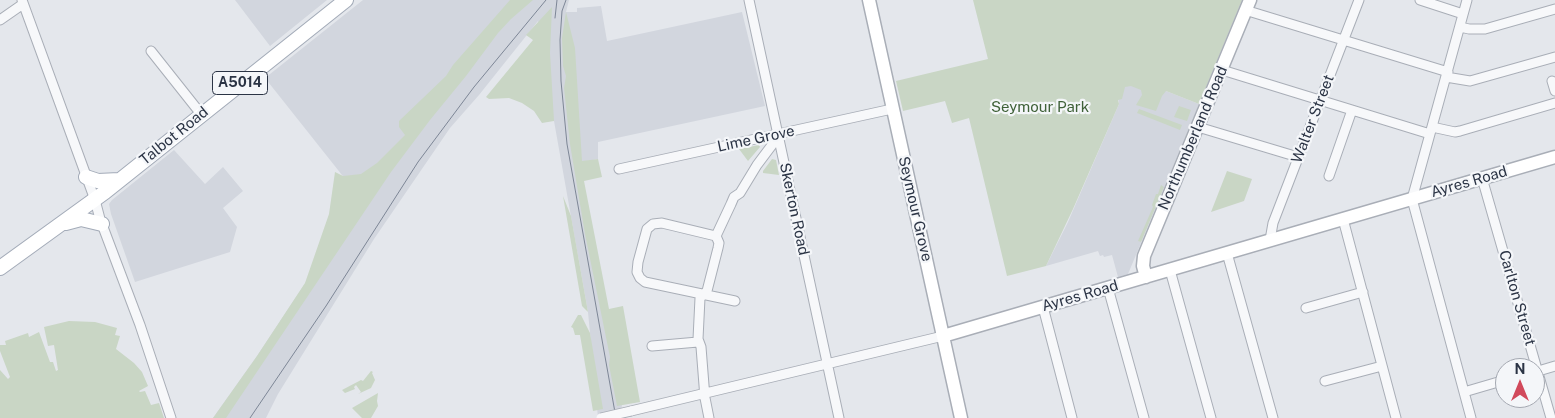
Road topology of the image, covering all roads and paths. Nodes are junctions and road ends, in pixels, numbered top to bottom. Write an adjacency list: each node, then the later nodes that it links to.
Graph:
1 (346, 0): 24 (main road, Talbot Road / A5014)
2 (748, 0): 27 (street, Skerton Road)
3 (869, 0): 22 (main road, Seymour Grove)
4 (1359, 0): 13 (street, Walter Street)
5 (1420, 0): 10 (street)
6 (1467, 0): 10 (street)
7 (23, 2): 11 (street); 32 (street)
8 (1247, 5): 13 (street); 16 (main road, Northumberland Road)
9 (1555, 9): 12 (street)
10 (1464, 14): 12 (street)
11 (0, 20)
12 (1460, 27): 17 (street)
13 (1343, 41): 17 (street); 20 (street, Walter Street)
14 (150, 51): 24 (street)
15 (1555, 57): 17 (street)
16 (1222, 70): 20 (street); 25 (main road, Northumberland Road)
17 (1447, 74): 26 (street)
18 (1552, 81): 19 (street)
19 (1555, 91)
20 (1320, 101): 23 (street); 28 (street, Walter Street)
21 (1555, 103): 26 (street)
22 (892, 109): 27 (street, Lime Grove); 52 (main road, Seymour Grove)
23 (1352, 110): 26 (street); 31 (street)
24 (201, 114): 34 (main road, Talbot Road / A5014)
25 (1198, 127): 28 (street); 45 (main road, Northumberland Road)
26 (1431, 130): 35 (street)
27 (778, 136): 30 (street, Lime Grove); 40 (street); 56 (street, Skerton Road)
28 (1298, 158): 41 (street, Walter Street)
29 (1554, 160): 33 (main road, Ayres Road)
30 (619, 169)
31 (1328, 176)
32 (86, 178): 34 (main road); 36 (street)
33 (1482, 178): 35 (main road, Ayres Road); 55 (street, Carlton Street)
34 (119, 180): 36 (main road, Talbot Road / A5014)
35 (1412, 198): 37 (main road, Ayres Road); 60 (street)
36 (95, 200): 38 (main road, Talbot Road / A5014); 39 (street)
37 (1343, 219): 41 (main road, Ayres Road); 47 (street)
38 (60, 224): 39 (main road); 43 (main road, Talbot Road / A5014)
39 (102, 224): 63 (street)
40 (716, 236): 48 (street); 48 (street)
41 (1270, 240): 42 (main road, Ayres Road)
42 (1227, 253): 44 (main road, Ayres Road); 71 (street)
43 (0, 268)
44 (1170, 270): 45 (main road, Ayres Road); 70 (street)
45 (1146, 277): 46 (main road, Ayres Road)
46 (1108, 288): 50 (main road, Ayres Road); 69 (street)
47 (1363, 292): 51 (street); 57 (street)
48 (703, 295): 49 (street); 53 (street)
49 (735, 301)
50 (1043, 307): 52 (main road, Ayres Road); 68 (street)
51 (1306, 308)
52 (943, 336): 56 (street, Ayres Road); 67 (main road, Seymour Grove)
53 (698, 342): 54 (street); 61 (street)
54 (652, 346)
55 (1532, 358)
56 (827, 364): 61 (street, Ayres Road); 66 (street, Skerton Road)
57 (1382, 366): 58 (street); 72 (street)
58 (1325, 381)
59 (1495, 383): 60 (street)
60 (1464, 392): 73 (street)
61 (705, 393): 64 (street, Ayres Road, bridge); 65 (street)
62 (1545, 399): 74 (street, Carlton Street)
63 (171, 418)
64 (601, 418)
65 (709, 418)
66 (839, 418)
67 (961, 418)
68 (1072, 418)
69 (1144, 418)
70 (1211, 418)
71 (1273, 418)
72 (1396, 418)
73 (1471, 418)
74 (1551, 418)

